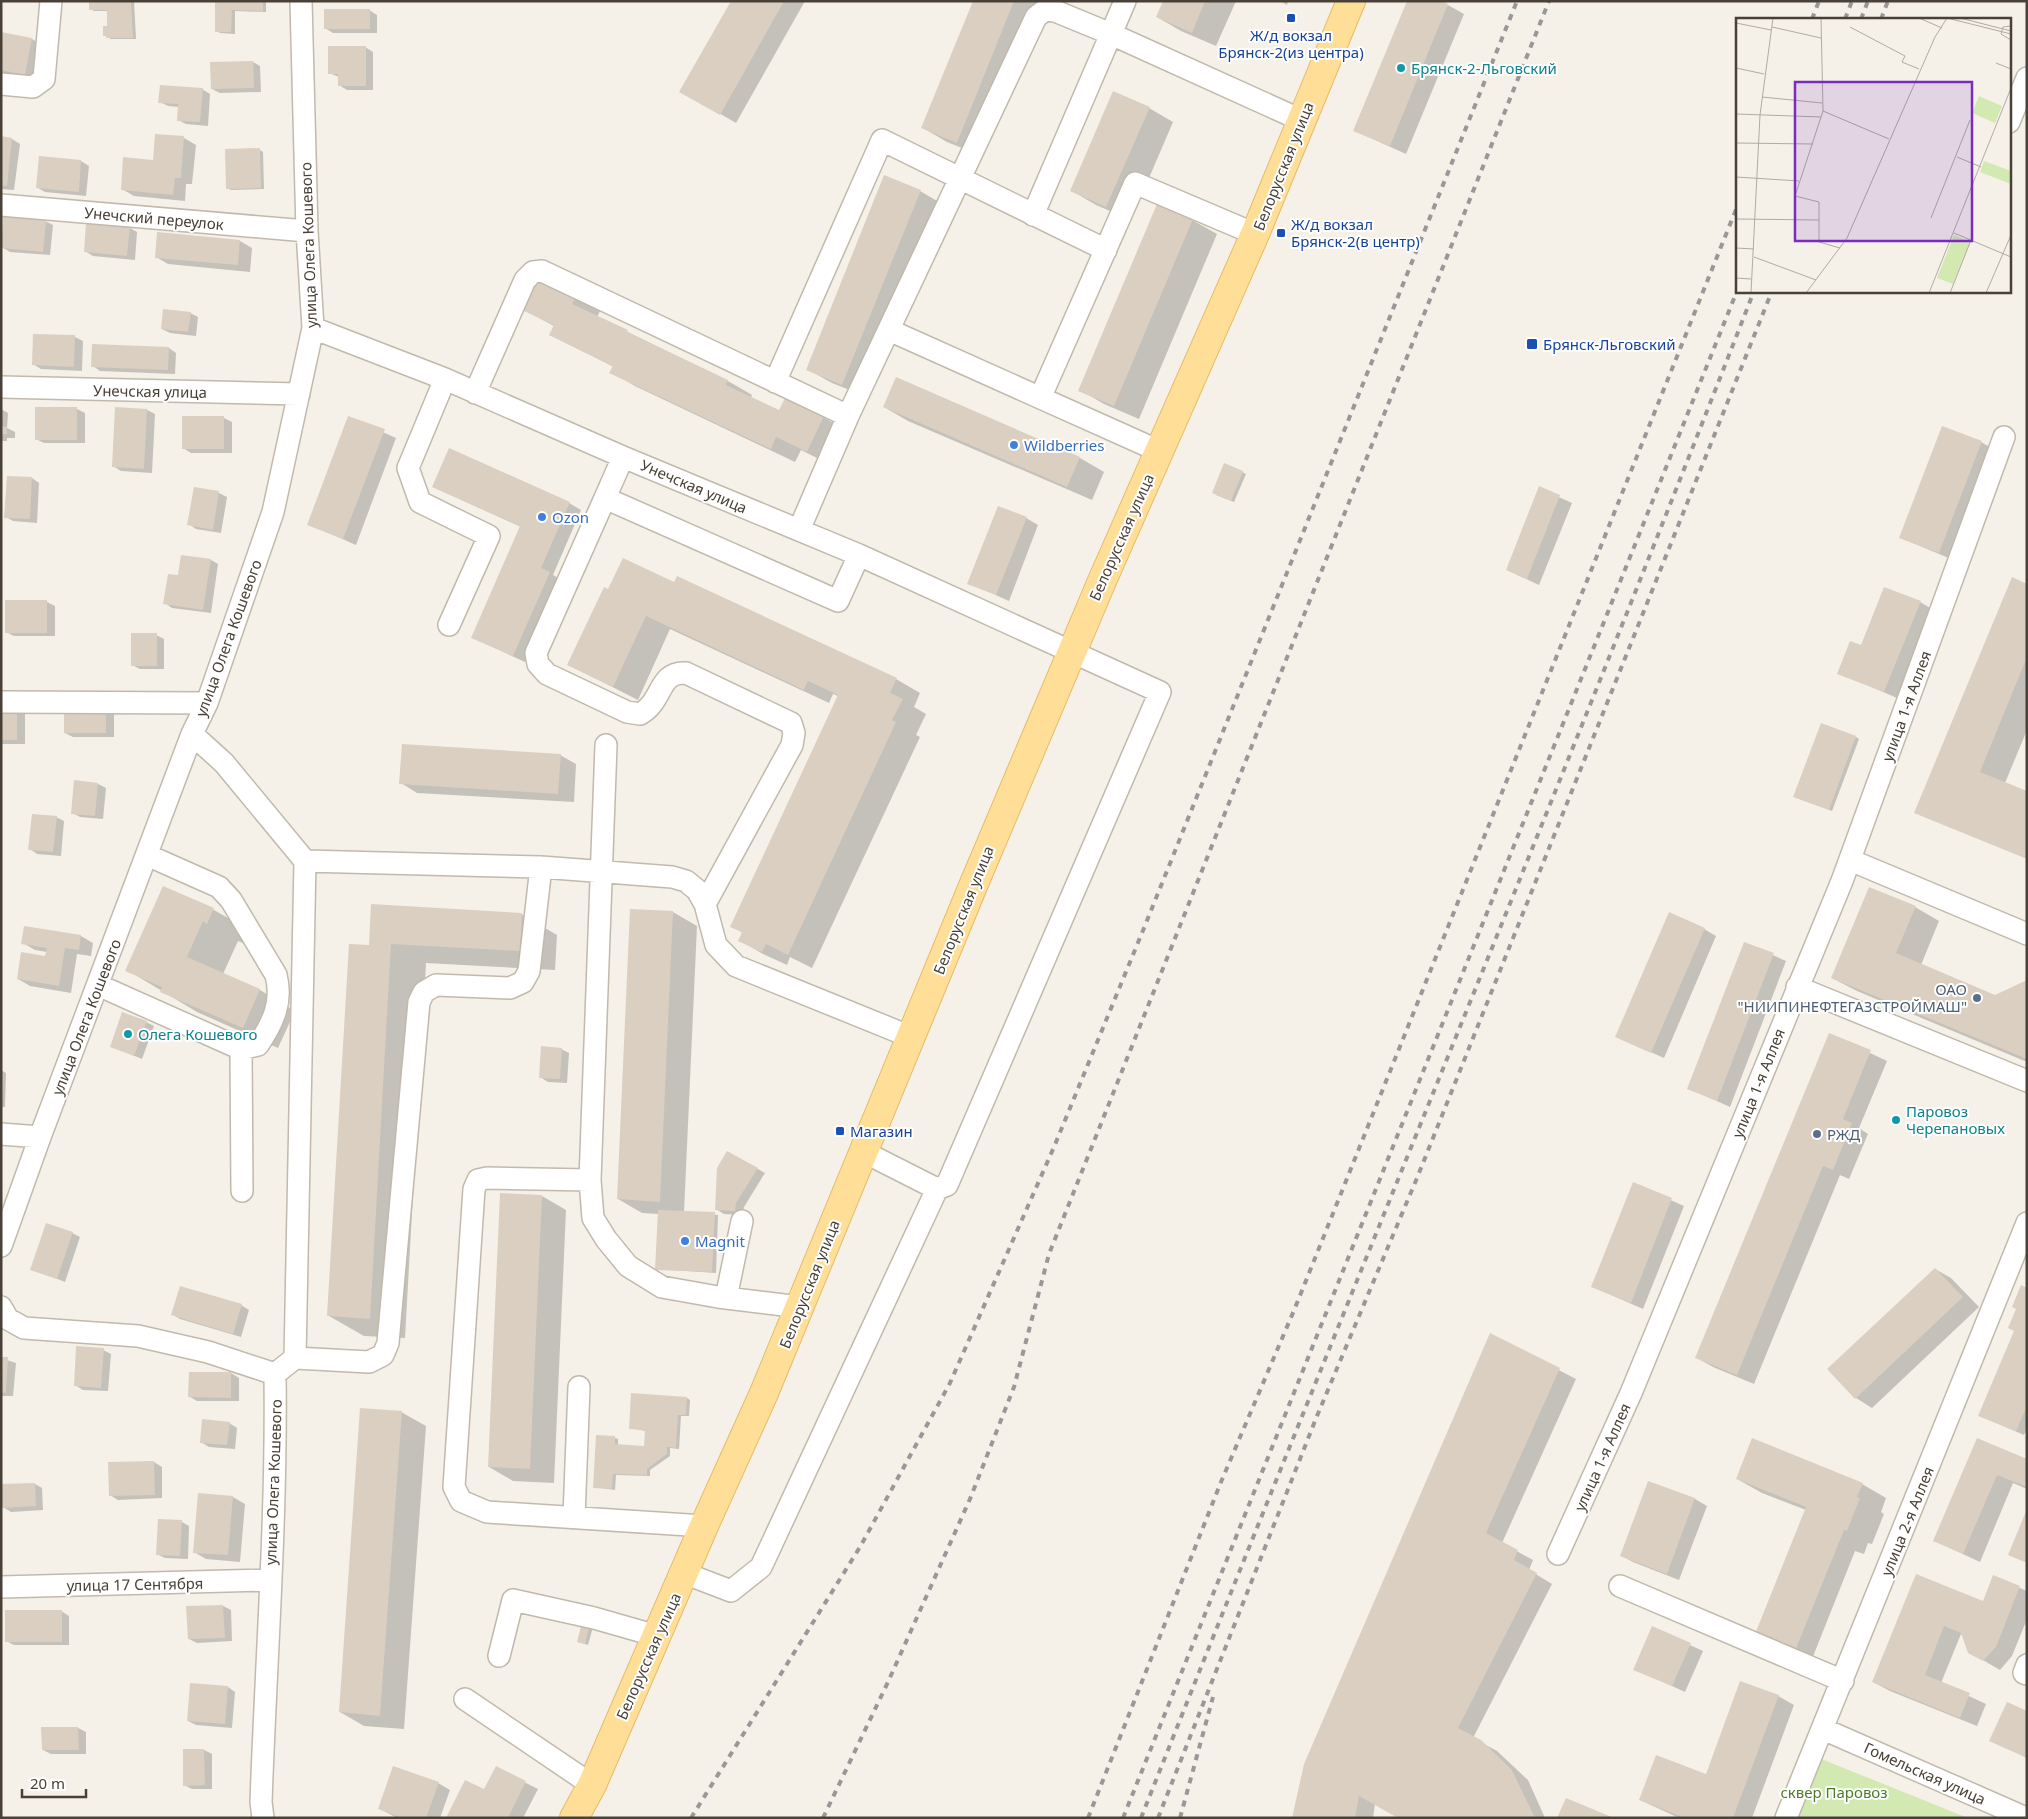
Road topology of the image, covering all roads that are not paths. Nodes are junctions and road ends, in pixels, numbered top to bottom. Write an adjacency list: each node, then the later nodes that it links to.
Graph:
1 (51, 1): 7 (street)
2 (301, 1): 13 (street, улица Олега Кошевого)
3 (1125, 1): 5 (street)
4 (1351, 1): 8 (main road, Белорусская улица)
5 (1111, 34): 8 (street); 10 (street); 12 (street)
6 (2027, 78): 9 (street)
7 (1, 84)
8 (1301, 120): 14 (main road, Белорусская улица)
9 (2010, 120)
10 (960, 179): 12 (street); 17 (street); 19 (street)
11 (1, 205): 13 (street, Унечский переулок)
12 (1033, 215): 15 (street)
13 (307, 231): 16 (street, улица Олега Кошевого)
14 (1255, 234): 15 (street); 26 (main road, Белорусская улица)
15 (1106, 250): 23 (street)
16 (313, 328): 18 (street, Унечская улица); 22 (street, улица Олега Кошевого)
17 (889, 330): 23 (street); 24 (street)
18 (444, 379): 21 (street, Унечская улица); 31 (street)
19 (775, 382): 21 (street); 24 (street)
20 (1, 387): 22 (street, Унечская улица)
21 (475, 393): 27 (street, Унечская улица)
22 (298, 394): 34 (street, улица Олега Кошевого)
23 (1041, 396): 26 (street)
24 (848, 416): 29 (street)
25 (2004, 436): 38 (street, улица 1-я Аллея)
26 (1159, 451): 32 (main road, Белорусская улица)
27 (623, 456): 28 (street); 29 (street, Унечская улица)
28 (605, 498): 30 (street); 42 (street)
29 (799, 530): 30 (street, Унечская улица)
30 (860, 555): 32 (street, Унечская улица)
31 (449, 625)
32 (1072, 652): 46 (main road, Белорусская улица); 53 (street, Унечская улица)
33 (1, 702): 34 (street)
34 (207, 703): 35 (street, улица Олега Кошевого)
35 (192, 734): 37 (street, улица Олега Кошевого); 39 (street)
36 (606, 745): 41 (street)
37 (147, 855): 44 (street, улица Олега Кошевого); 47 (street)
38 (1850, 860): 43 (street); 45 (street, улица 1-я Аллея)
39 (305, 861): 40 (street); 61 (street)
40 (541, 867): 41 (street); 61 (street)
41 (603, 871): 42 (street); 52 (street)
42 (705, 904): 46 (street)
43 (2027, 934)
44 (98, 985): 47 (street); 50 (street, улица Олега Кошевого)
45 (1797, 987): 48 (street); 66 (street, улица 1-я Аллея)
46 (911, 1037): 51 (main road, Белорусская улица)
47 (241, 1049): 54 (street)
48 (2027, 1081)
49 (1, 1134): 50 (street)
50 (40, 1137): 57 (street, улица Олега Кошевого)
51 (864, 1152): 53 (street); 60 (main road, Белорусская улица)
52 (590, 1180): 58 (street); 64 (street)
53 (937, 1189): 67 (street)
54 (242, 1191)
55 (742, 1220): 58 (street)
56 (2027, 1223): 75 (street, улица 2-я Аллея)
57 (1, 1246)
58 (726, 1298): 60 (street)
59 (1, 1307): 62 (street)
60 (800, 1307): 65 (main road, Белорусская улица)
61 (295, 1358): 62 (street)
62 (275, 1374): 68 (street, улица Олега Кошевого)
63 (579, 1387): 64 (street)
64 (574, 1517): 65 (street)
65 (704, 1526): 67 (main road, Белорусская улица)
66 (1558, 1554)
67 (684, 1573): 71 (main road, Белорусская улица)
68 (269, 1580): 70 (street, улица 17 Сентября); 80 (street, улица Олега Кошевого)
69 (1620, 1586): 75 (street)
70 (1, 1587)
71 (657, 1636): 72 (street); 78 (main road, Белорусская улица)
72 (499, 1656)
73 (2027, 1664): 74 (street)
74 (2027, 1674)
75 (1843, 1680): 77 (street, улица 2-я Аллея)
76 (464, 1699): 78 (street)
77 (1823, 1729): 79 (street, Гомельская улица); 82 (street, улица 2-я Аллея)
78 (592, 1784): 81 (main road, Белорусская улица)
79 (2019, 1816)
80 (263, 1818)
81 (574, 1818)
82 (1786, 1818)

